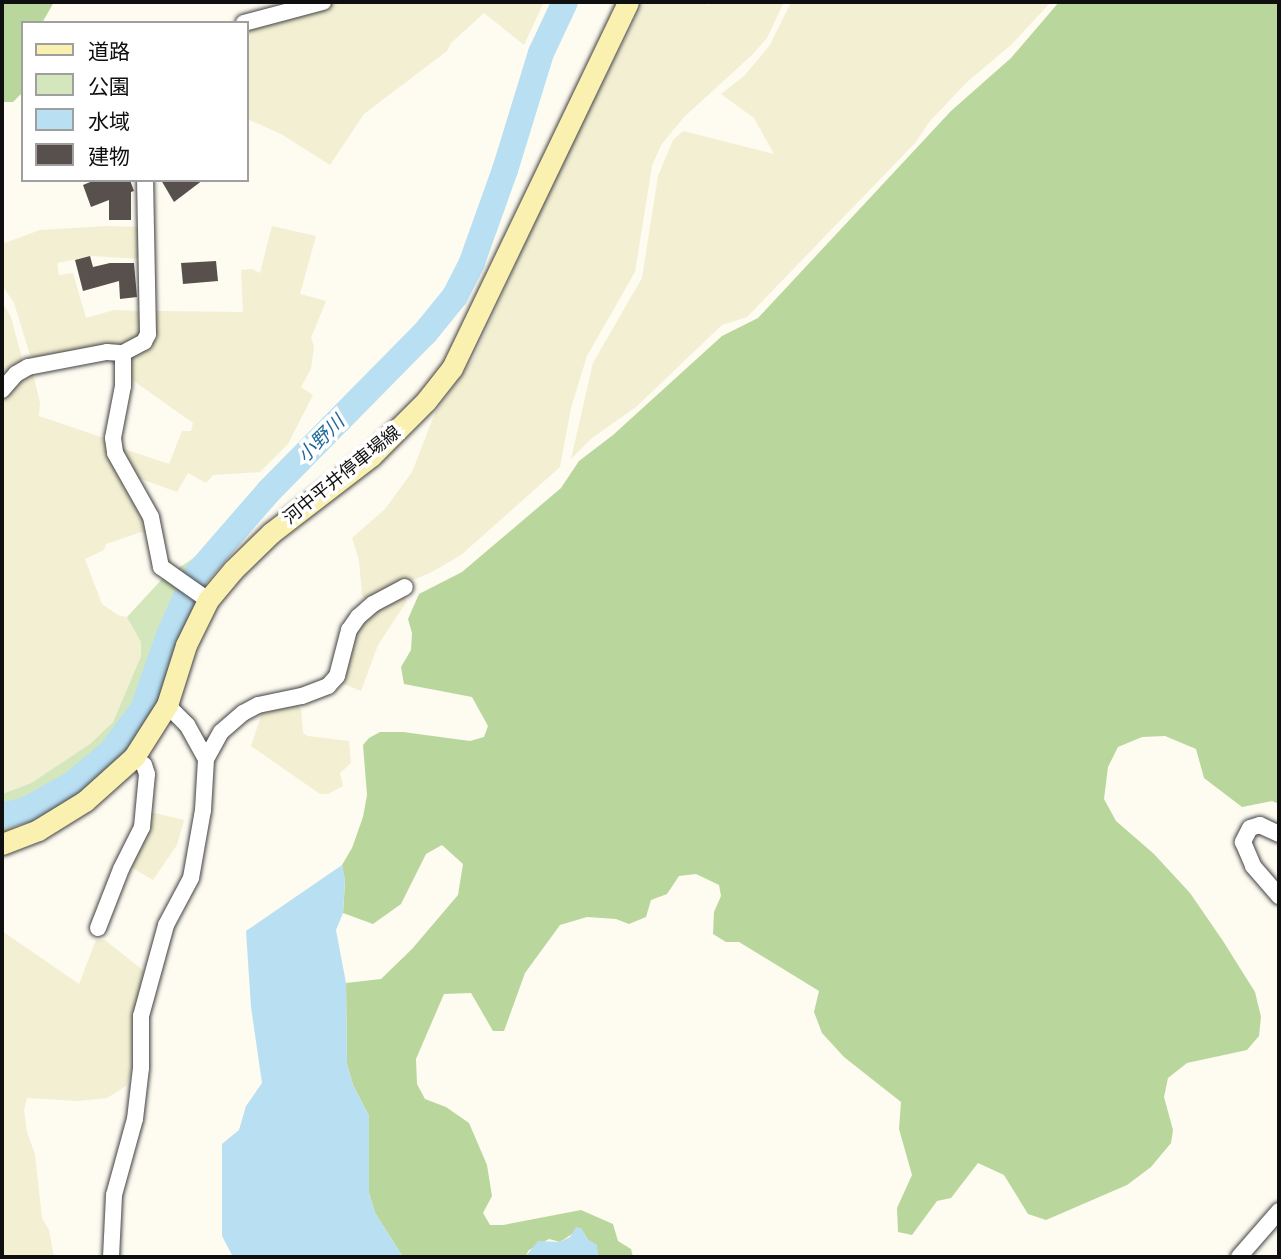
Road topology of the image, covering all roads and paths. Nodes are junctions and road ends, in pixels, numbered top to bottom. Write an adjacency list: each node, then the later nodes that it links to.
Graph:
1 (323, 2): 3 (street)
2 (628, 2): 8 (main road, 河中平井停車場線)
3 (248, 22)
4 (145, 182): 5 (street)
5 (123, 353): 6 (street); 8 (street)
6 (2, 390)
7 (405, 587): 11 (street)
8 (204, 598): 9 (main road, 河中平井停車場線)
9 (167, 705): 10 (main road, 河中平井停車場線); 11 (street)
10 (134, 757): 13 (main road, 河中平井停車場線); 15 (street)
11 (206, 759): 17 (street)
12 (1279, 834): 14 (street)
13 (2, 844)
14 (1279, 896)
15 (98, 928)
16 (1279, 1211): 18 (street)
17 (111, 1257)
18 (1239, 1257)

